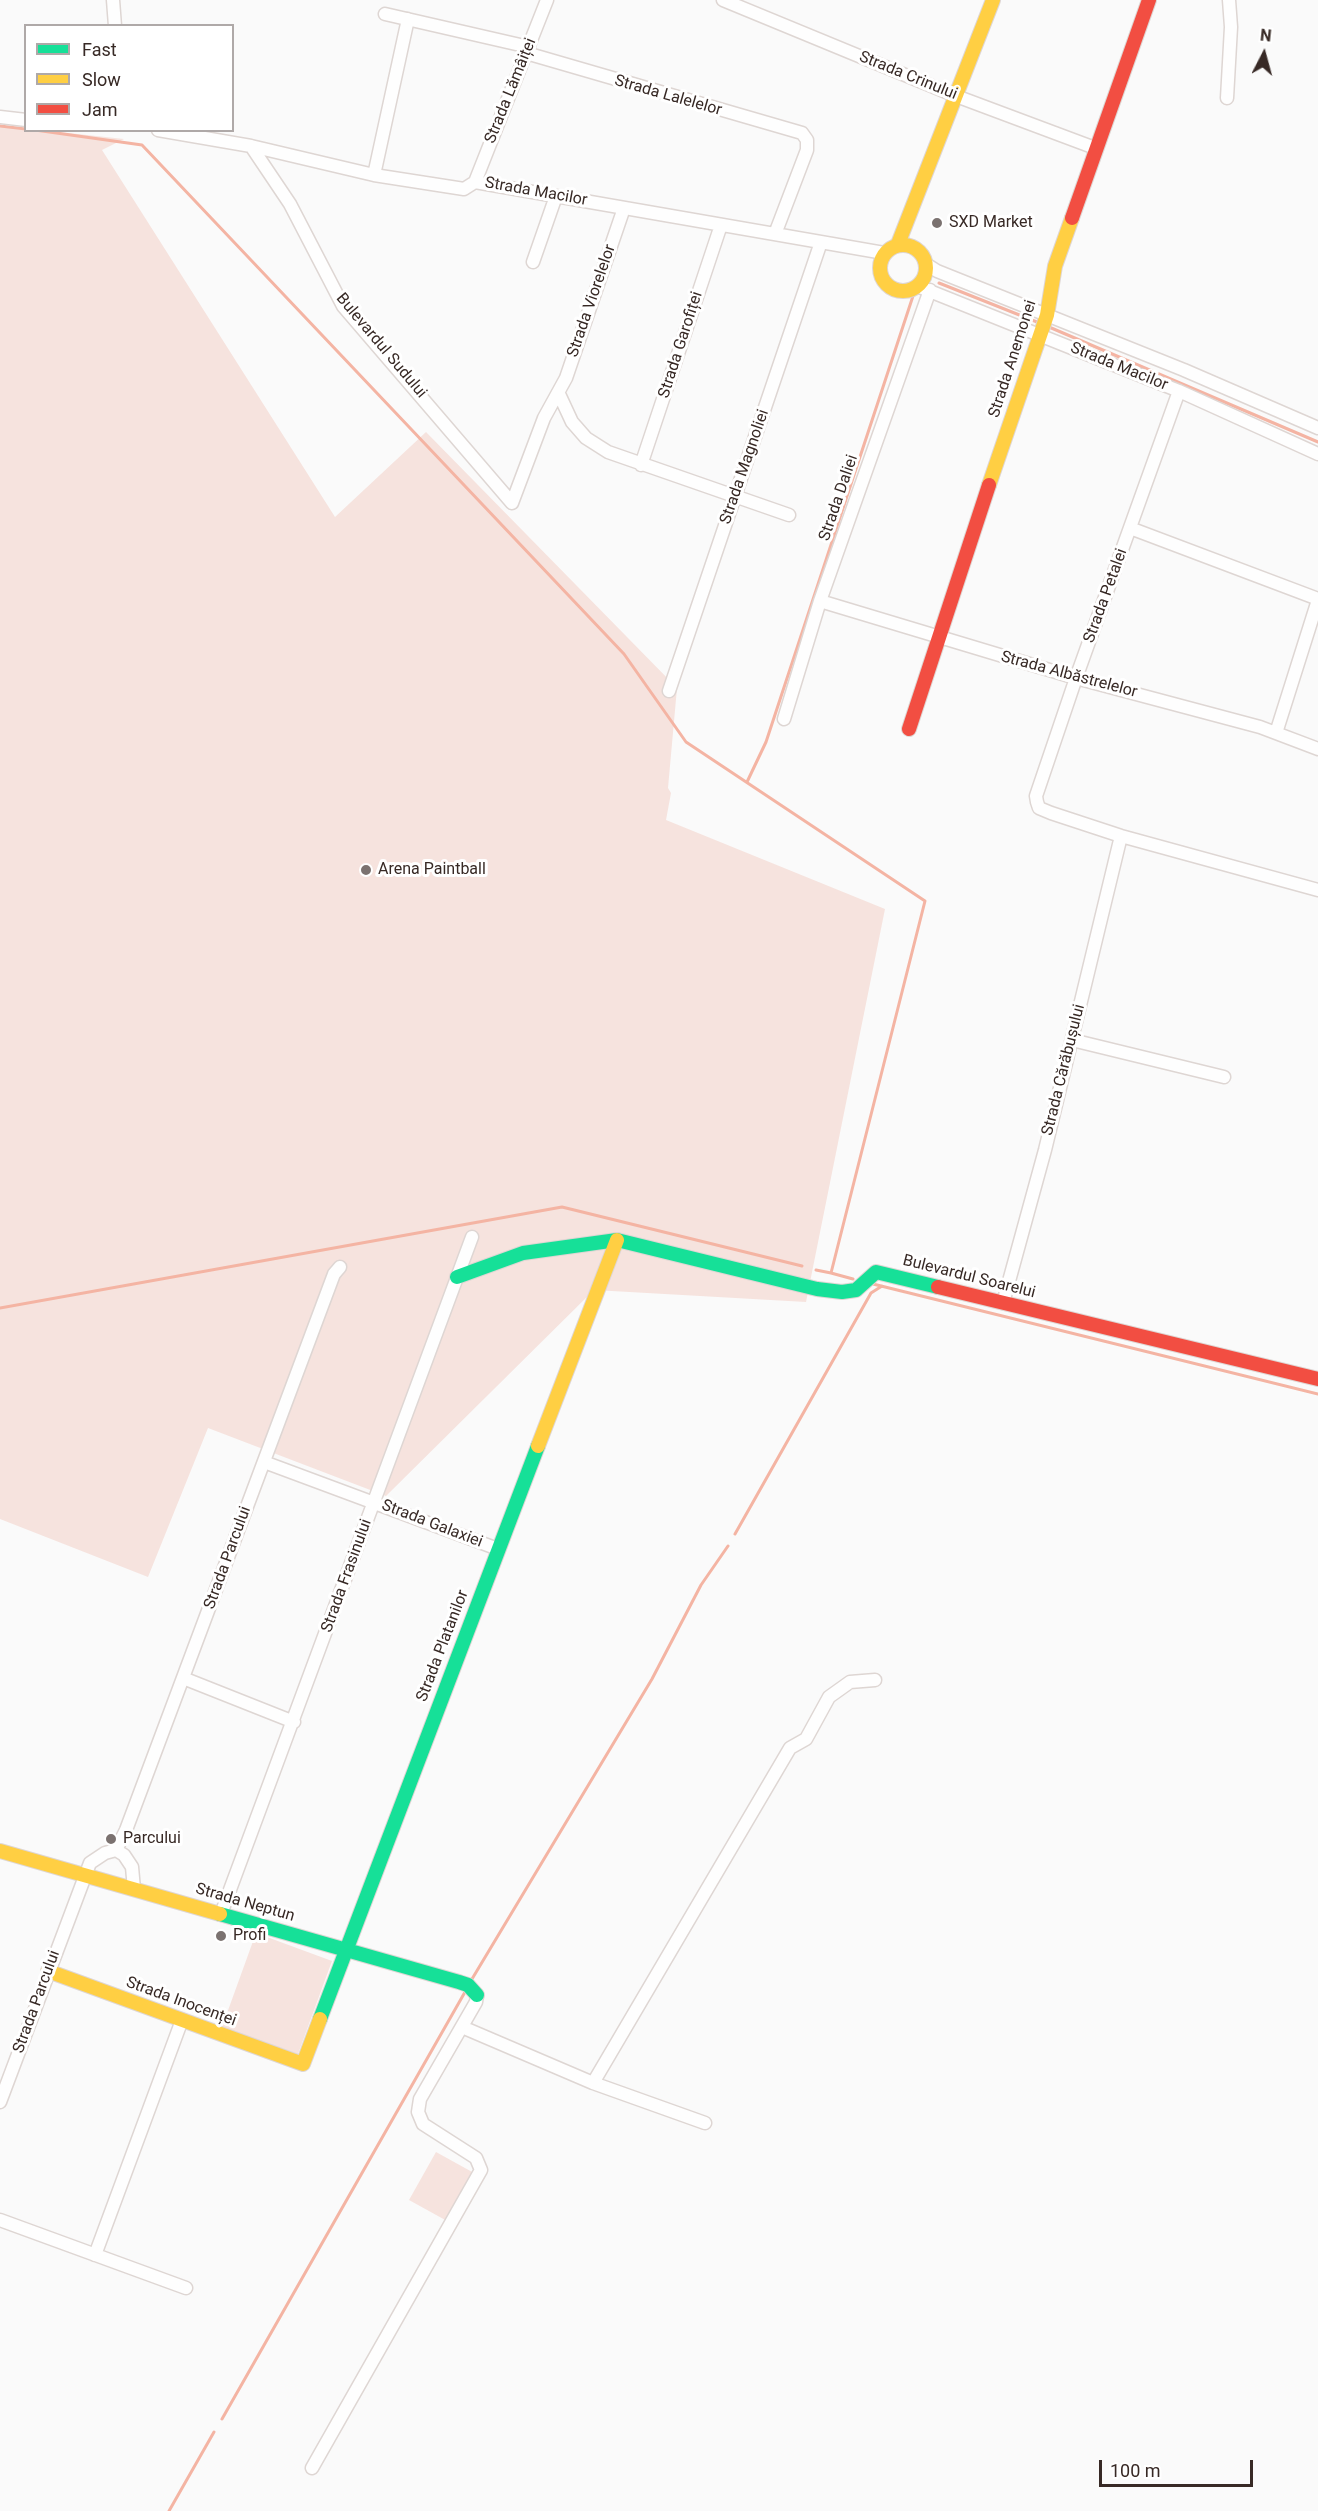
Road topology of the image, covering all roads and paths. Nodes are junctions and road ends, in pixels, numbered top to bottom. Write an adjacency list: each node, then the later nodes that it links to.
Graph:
1 (113, 0): 9 (street)
2 (547, 0): 10 (street, Strada Lămâiței)
3 (723, 0): 11 (street, Strada Crinului)
4 (993, 0): 11 (street)
5 (1149, 0): 17 (street, Strada Anemonei)
6 (1229, 0): 12 (street)
7 (385, 14): 8 (street, Strada Lalelelor)
8 (408, 19): 10 (street, Strada Lalelelor); 18 (street)
9 (115, 24)
10 (527, 50): 19 (street, Strada Lămâiței); 23 (street, Strada Lalelelor)
11 (956, 96): 17 (street, Strada Crinului); 25 (street)
12 (1227, 98)
13 (0, 117): 14 (street)
14 (24, 120)
15 (170, 132): 16 (street, Strada Macilor)
16 (250, 146): 18 (street, Strada Macilor); 37 (street, Bulevardul Sudului)
17 (1095, 148): 30 (street, Strada Anemonei)
18 (374, 175): 19 (street, Strada Macilor)
19 (475, 182): 20 (street, Strada Macilor)
20 (556, 196): 21 (street, Strada Macilor); 27 (street)
21 (624, 208): 22 (street, Strada Macilor); 32 (street, Strada Viorelelor)
22 (721, 225): 23 (street, Strada Macilor); 35 (street, Strada Garofiței)
23 (776, 234): 24 (street, Strada Macilor)
24 (821, 242): 26 (street, Strada Macilor); 36 (street, Strada Magnoliei)
25 (898, 244): 26 (street); 28 (street)
26 (884, 253): 29 (street)
27 (533, 262)
28 (926, 264): 29 (street); 30 (street, Strada Macilor)
29 (924, 288): 30 (street, Strada Macilor); 41 (street, Strada Daliei)
30 (1043, 324): 31 (street, Strada Macilor); 33 (street, Strada Macilor); 42 (street, Strada Anemonei)
31 (1179, 391): 34 (street, Strada Macilor); 39 (street, Strada Petalei)
32 (559, 394): 35 (street); 37 (street, Strada Viorelelor)
33 (1318, 428)
34 (1318, 454)
35 (641, 465): 36 (street)
36 (735, 498): 38 (street); 44 (street, Strada Magnoliei)
37 (512, 503)
38 (789, 516)
39 (1130, 528): 40 (street); 43 (street, Strada Petalei)
40 (1318, 599): 47 (street)
41 (820, 601): 42 (street, Strada Albăstrelelor); 45 (street, Strada Daliei)
42 (937, 637): 43 (street, Strada Albăstrelelor); 46 (street, Strada Anemonei)
43 (1076, 678): 47 (street, Strada Albăstrelelor); 49 (street, Strada Petalei)
44 (669, 692)
45 (784, 719)
46 (909, 729)
47 (1276, 733): 48 (street, Strada Albăstrelelor)
48 (1318, 749)
49 (1121, 836): 50 (street); 51 (street, Strada Cărăbușului)
50 (1318, 890)
51 (1072, 1040): 52 (street); 57 (street, Strada Cărăbușului)
52 (1224, 1077)
53 (472, 1237): 56 (street, Strada Frasinului)
54 (618, 1240): 56 (street); 57 (street, Bulevardul Soarelui); 61 (street, Strada Platanilor)
55 (339, 1267): 59 (street, Strada Parcului)
56 (457, 1277): 60 (street, Strada Frasinului)
57 (1003, 1303): 58 (street, Bulevardul Soarelui)
58 (1318, 1379)
59 (264, 1462): 60 (street, Strada Galaxiei); 62 (street, Strada Parcului)
60 (374, 1503): 61 (street, Strada Galaxiei); 64 (street, Strada Frasinului)
61 (498, 1549): 70 (street, Strada Platanilor)
62 (183, 1678): 64 (street); 65 (street, Strada Parcului)
63 (875, 1680): 76 (street)
64 (294, 1722): 69 (street, Strada Frasinului)
65 (116, 1850): 67 (street, Strada Parcului); 68 (street)
66 (0, 1851): 67 (street, Strada Neptun)
67 (84, 1875): 68 (street, Strada Neptun); 71 (street, Strada Parcului)
68 (134, 1889): 69 (street, Strada Neptun)
69 (221, 1914): 70 (street, Strada Neptun)
70 (345, 1949): 72 (street, Strada Neptun); 75 (street, Strada Platanilor)
71 (48, 1971): 73 (street, Strada Inocenței); 77 (street, Strada Parcului)
72 (477, 1995): 74 (street)
73 (182, 2020): 75 (street, Strada Inocenței); 80 (street)
74 (462, 2027): 76 (street); 82 (street)
75 (303, 2064)
76 (593, 2083): 78 (street)
77 (0, 2102)
78 (705, 2123)
79 (0, 2220): 80 (street)
80 (95, 2255): 81 (street)
81 (186, 2288)
82 (312, 2468)

